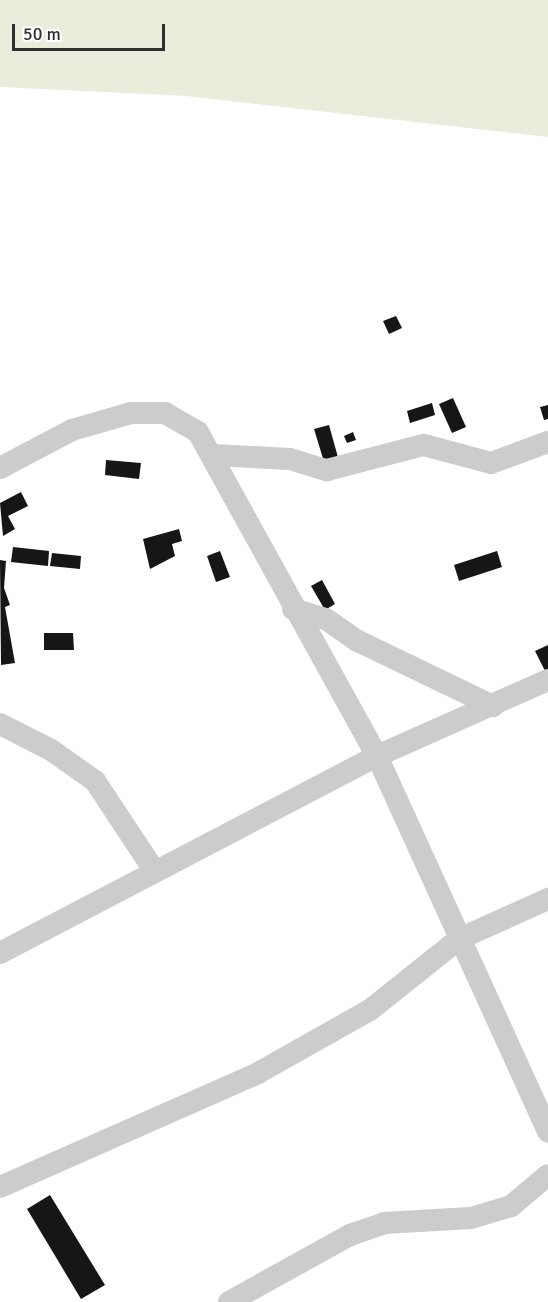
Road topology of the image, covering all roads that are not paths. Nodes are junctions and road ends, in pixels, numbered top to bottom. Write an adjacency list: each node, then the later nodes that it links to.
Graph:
1 (548, 442): 3 (street)
2 (215, 455): 3 (street); 4 (street); 5 (street)
3 (253, 461): 5 (street)
4 (0, 468)
5 (238, 502): 6 (street)
6 (293, 609): 8 (street); 10 (street)
7 (548, 680): 8 (street)
8 (493, 706): 10 (street)
9 (0, 724): 11 (street)
10 (377, 756): 11 (street); 13 (street)
11 (154, 870): 14 (street)
12 (548, 899): 13 (street)
13 (459, 939): 15 (street); 17 (street)
14 (0, 954)
15 (548, 1132)
16 (548, 1175): 18 (street)
17 (0, 1187)
18 (229, 1302)

